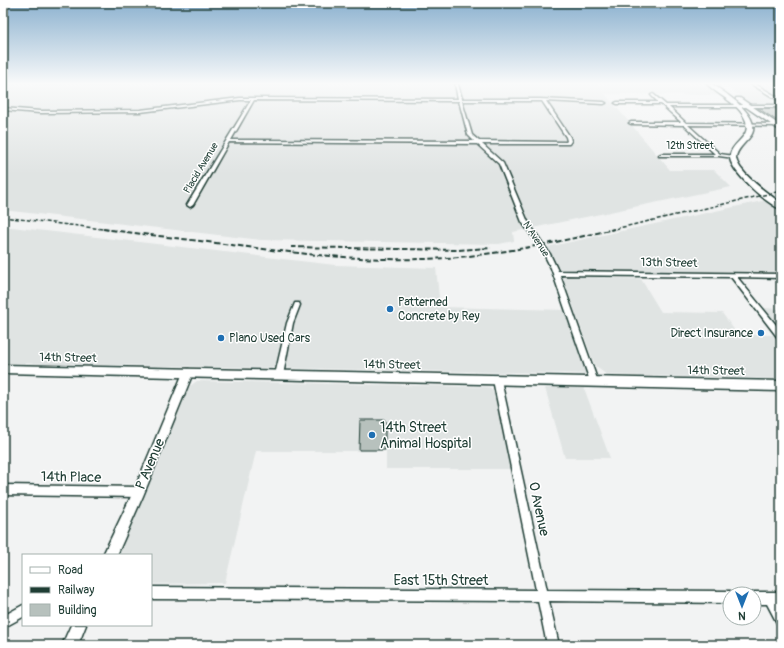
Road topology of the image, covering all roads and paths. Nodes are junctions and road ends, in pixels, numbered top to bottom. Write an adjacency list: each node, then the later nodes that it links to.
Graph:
1 (244, 114): 12 (street, Placid Avenue)
2 (464, 114): 13 (street, N Avenue)
3 (553, 114): 13 (street)
4 (675, 114): 8 (street)
5 (745, 114): 9 (main road)
6 (760, 114): 10 (main road)
7 (631, 123): 8 (street)
8 (685, 123): 9 (street); 15 (street)
9 (750, 124): 10 (street); 16 (main road)
10 (778, 125): 11 (main road)
11 (781, 129)
12 (228, 141): 13 (street); 17 (street, Placid Avenue)
13 (477, 142): 19 (street, N Avenue)
14 (661, 154): 15 (street, 12th Street)
15 (719, 155): 16 (street, 12th Street)
16 (732, 157): 18 (main road)
17 (190, 205)
18 (781, 207)
19 (556, 273): 20 (street, 13th Street); 28 (street, N Avenue)
20 (732, 275): 21 (street, 13th Street); 23 (street)
21 (781, 276)
22 (297, 305): 26 (street)
23 (781, 336)
24 (3, 369): 25 (main road, 14th Street)
25 (188, 373): 26 (main road, 14th Street); 31 (street, P Avenue)
26 (279, 375): 27 (main road, 14th Street)
27 (497, 380): 28 (main road, 14th Street); 34 (street, O Avenue)
28 (594, 382): 29 (main road, 14th Street)
29 (781, 386)
30 (3, 490): 31 (street, 14th Place)
31 (139, 492): 32 (street, P Avenue)
32 (110, 554)
33 (152, 593): 34 (street, East 15th Street)
34 (543, 595): 35 (street, East 15th Street); 43 (street, O Avenue)
35 (722, 598)
36 (762, 598): 37 (street)
37 (776, 598): 39 (street)
38 (22, 612): 40 (street)
39 (781, 619)
40 (3, 622)
41 (79, 626): 42 (street)
42 (70, 645)
43 (553, 645)

